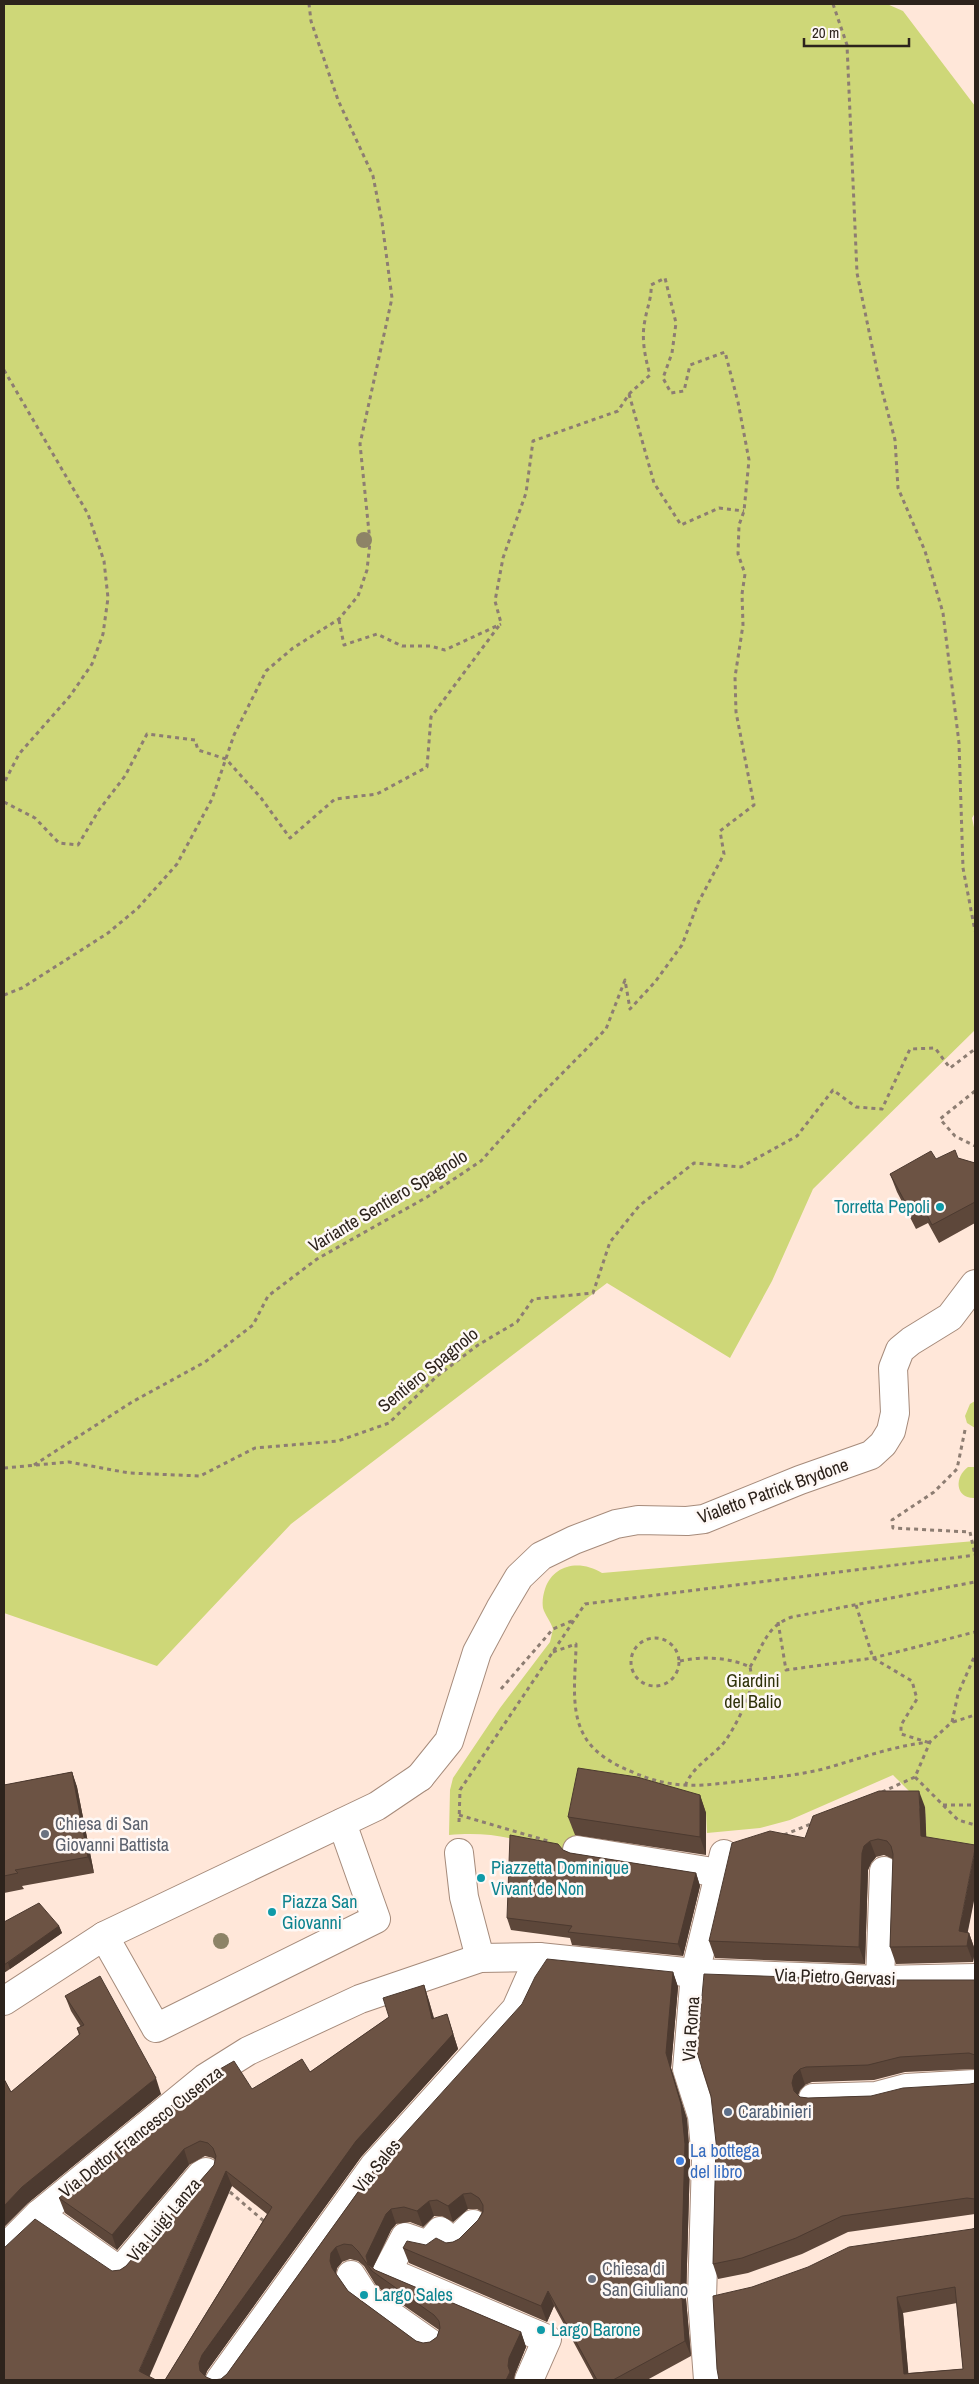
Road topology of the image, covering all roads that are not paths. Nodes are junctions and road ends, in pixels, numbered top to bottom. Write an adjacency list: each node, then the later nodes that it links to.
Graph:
1 (975, 1284): 2 (street, Vialetto Patrick Brydone)
2 (342, 1822): 6 (street); 6 (street)
3 (577, 1850): 9 (street, Via Roma)
4 (459, 1853): 8 (street)
5 (884, 1871): 11 (street)
6 (94, 1942): 12 (street)
7 (539, 1957): 8 (street, Via Dottor Francesco Cusenza); 9 (street, Via Dottor Francesco Cusenza); 19 (street, Via Sales)
8 (480, 1958): 16 (street, Via Dottor Francesco Cusenza)
9 (695, 1973): 11 (street, Via Pietro Gervasi); 23 (street, Via Roma)
10 (975, 1978): 11 (street, Via Pietro Gervasi)
11 (880, 1980)
12 (4, 2001)
13 (975, 2084): 14 (street)
14 (813, 2098)
15 (206, 2172): 16 (street, Via Luigi Lanza)
16 (39, 2214): 18 (street, Via Dottor Francesco Cusenza)
17 (473, 2224): 20 (street)
18 (4, 2249)
19 (310, 2255): 21 (street); 24 (street, Via Sales)
20 (387, 2271): 21 (street); 25 (street)
21 (351, 2275): 22 (street)
22 (430, 2343)
23 (707, 2368)
24 (220, 2380)
25 (529, 2380)

